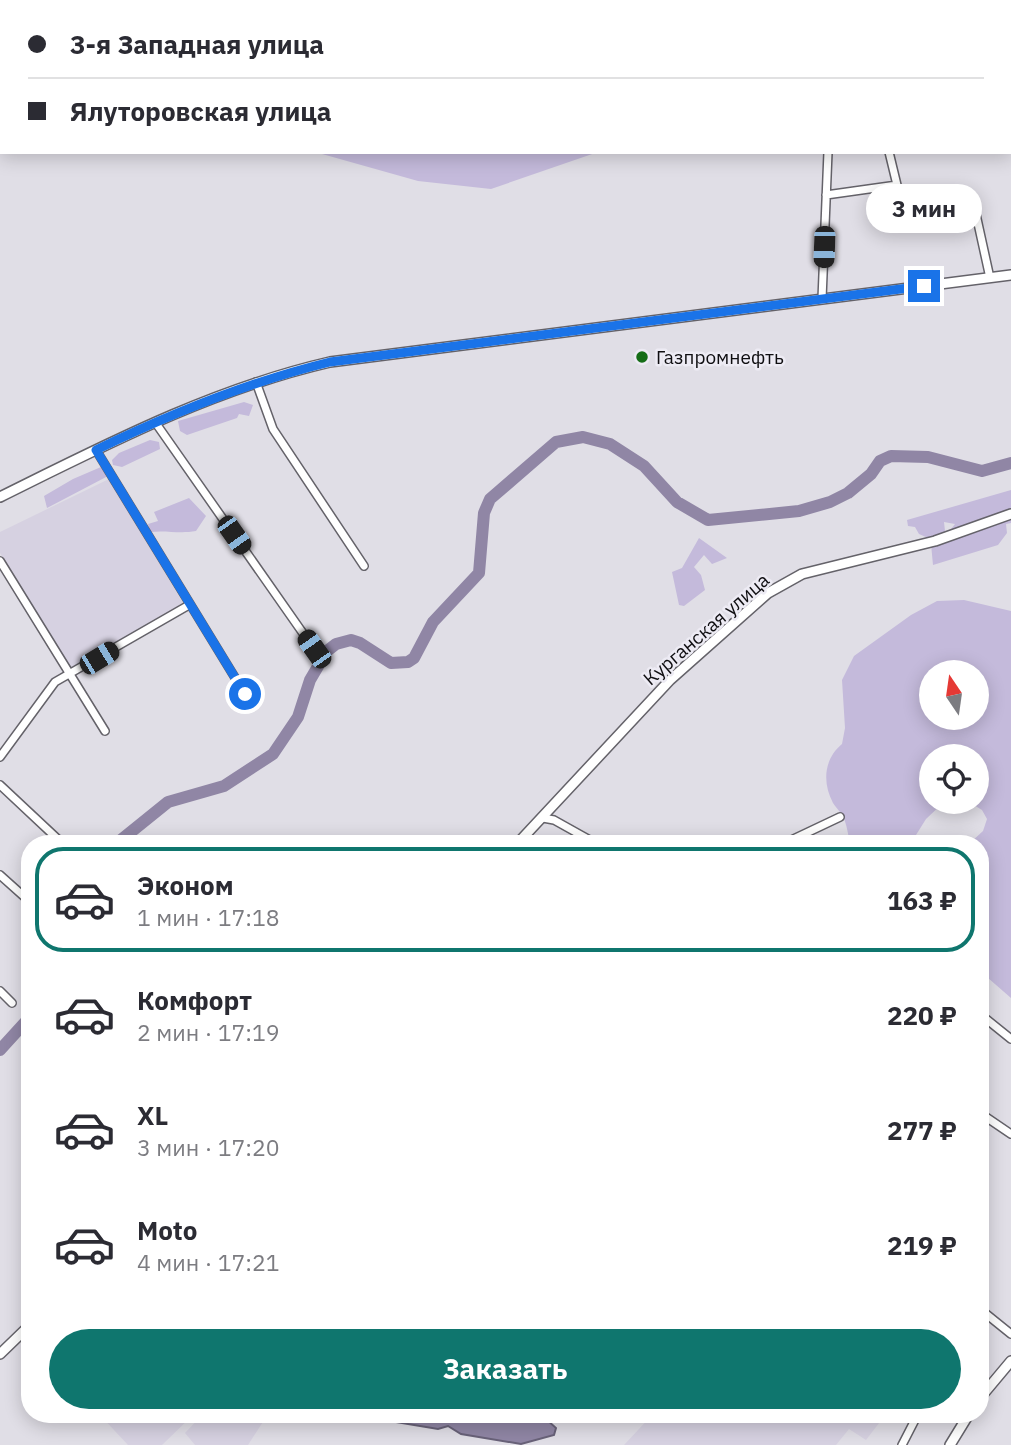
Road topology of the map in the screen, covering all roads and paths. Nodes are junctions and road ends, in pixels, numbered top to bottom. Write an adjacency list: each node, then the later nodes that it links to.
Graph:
1 (828, 154): 4 (street)
2 (890, 154): 3 (street)
3 (897, 184): 4 (street); 6 (street)
4 (825, 195): 7 (street)
5 (1011, 275): 6 (main road)
6 (990, 278): 7 (main road)
7 (822, 299): 8 (main road)
8 (256, 382): 9 (main road); 14 (street)
9 (155, 422): 10 (main road); 16 (street)
10 (96, 450): 11 (main road); 15 (street)
11 (0, 497)
12 (1011, 514): 23 (main road, Курганская улица)
13 (0, 561): 17 (street)
14 (364, 566)
15 (189, 605): 17 (street); 18 (street)
16 (314, 649)
17 (70, 675): 19 (street); 20 (street)
18 (245, 694)
19 (105, 731)
20 (0, 757)
21 (0, 785): 24 (street)
22 (840, 817): 27 (street)
23 (543, 818): 25 (main road, Курганская улица); 26 (street)
24 (54, 835)
25 (526, 835)
26 (581, 835)
27 (802, 835)
28 (0, 875): 29 (street)
29 (21, 894)
30 (0, 991): 31 (street)
31 (12, 1003)
32 (989, 1021): 33 (street)
33 (1011, 1039)
34 (989, 1119): 35 (street)
35 (1011, 1134)
36 (989, 1316): 38 (street)
37 (21, 1334): 39 (main road)
38 (1011, 1334)
39 (0, 1354)
40 (1011, 1361): 41 (main road)
41 (989, 1387)
42 (913, 1423): 44 (street)
43 (963, 1423): 45 (main road)
44 (902, 1445)
45 (950, 1445)

